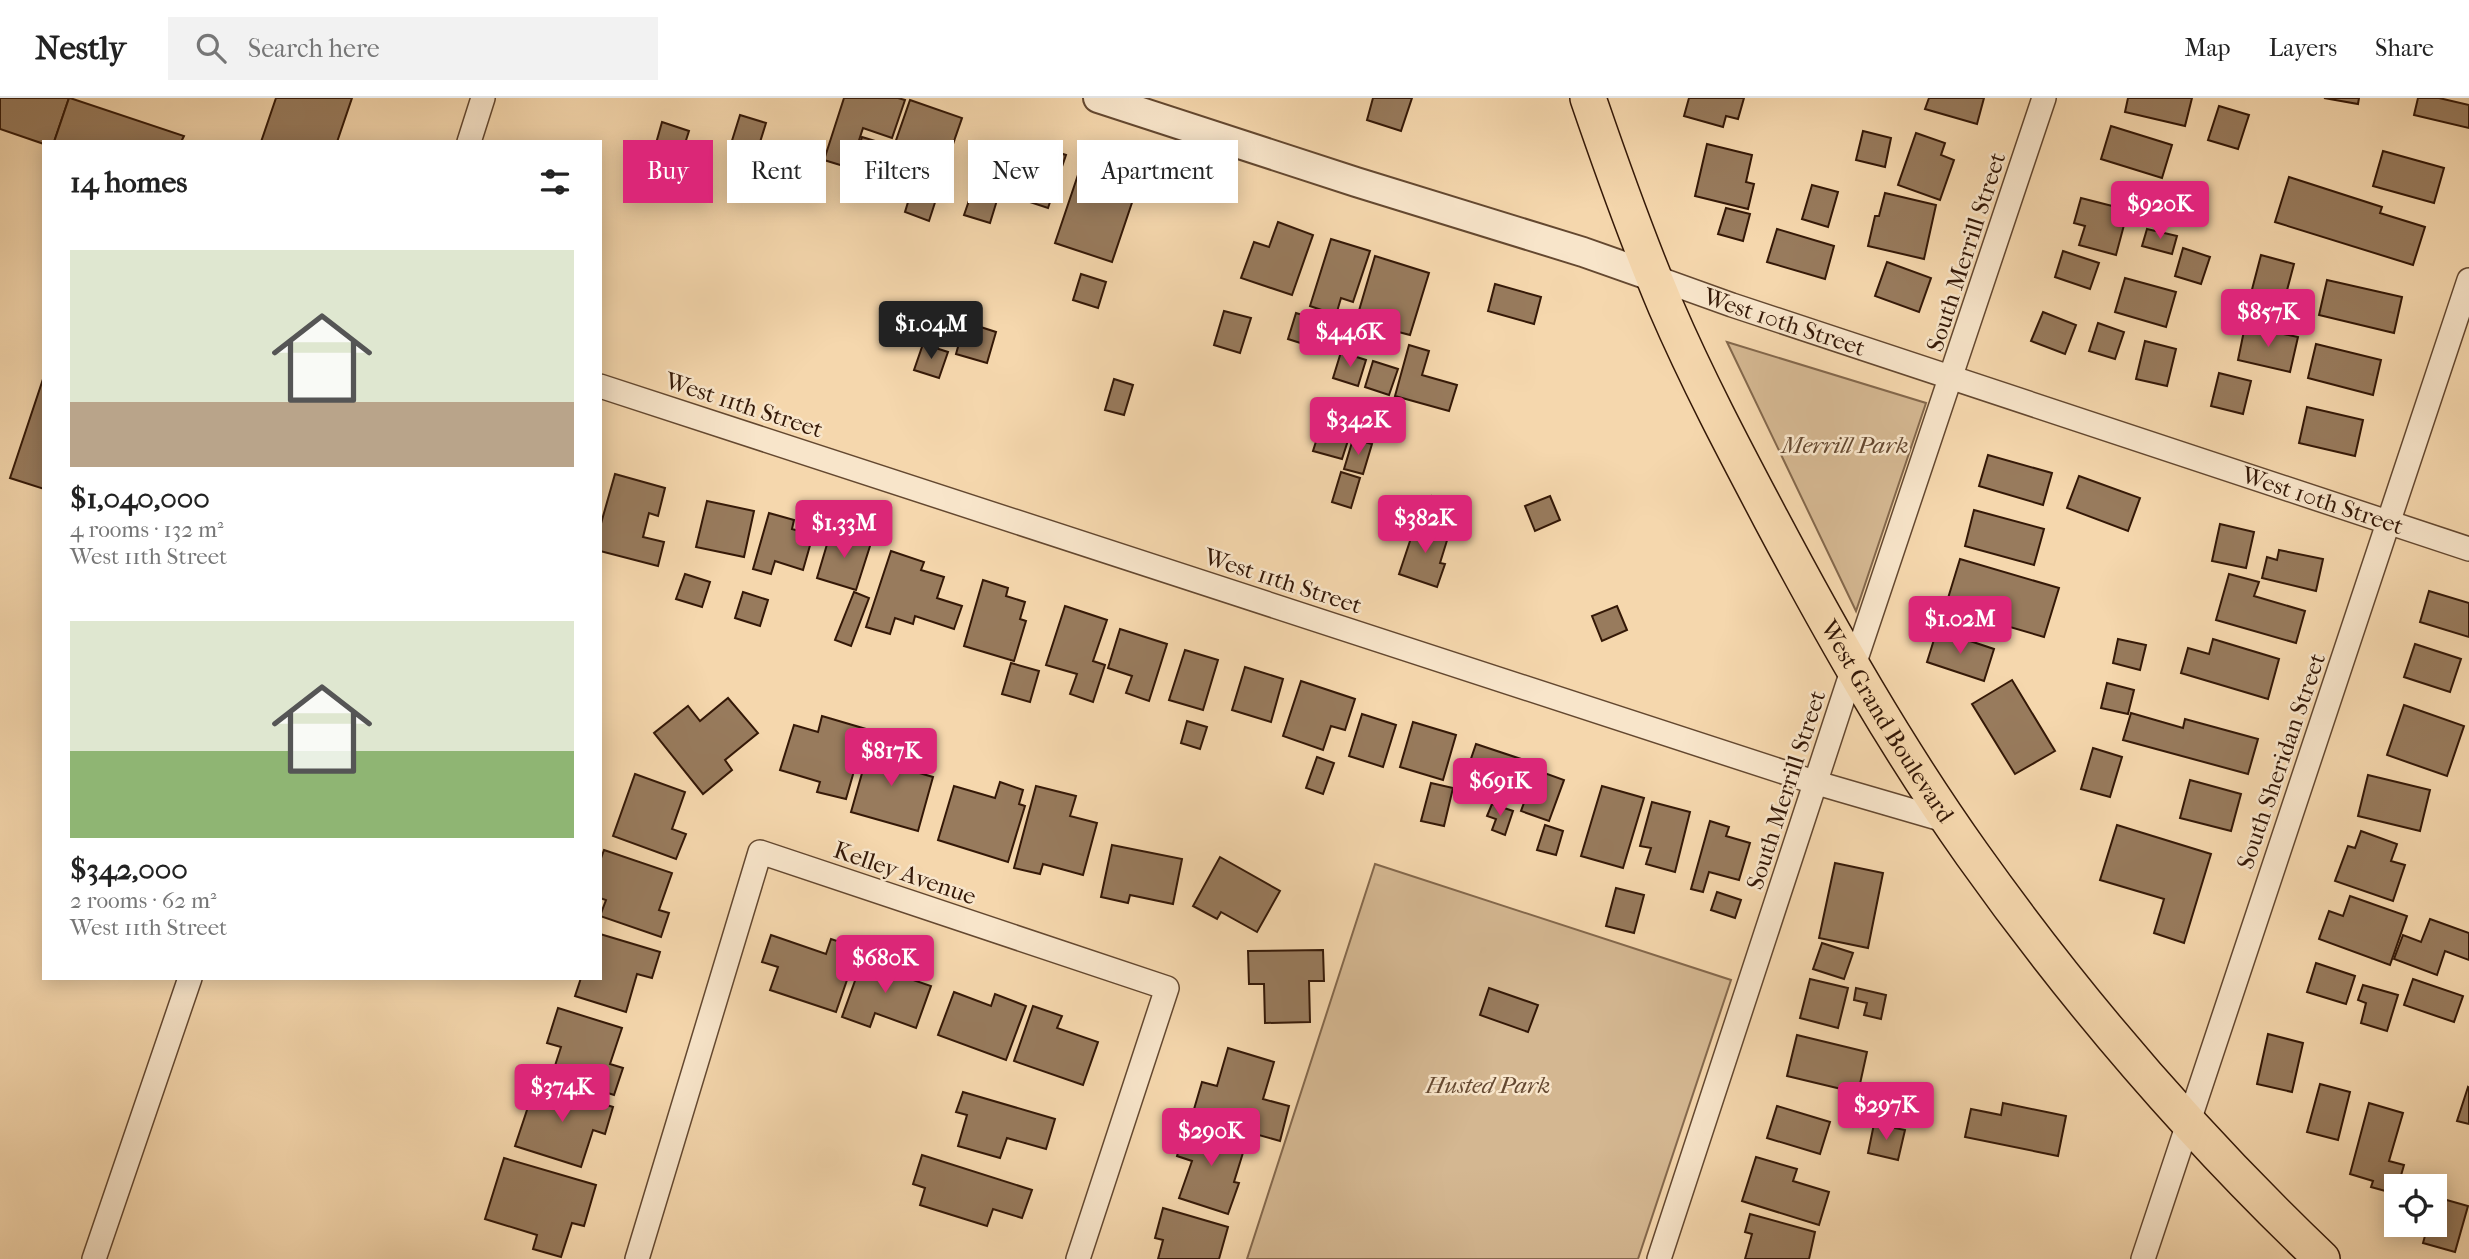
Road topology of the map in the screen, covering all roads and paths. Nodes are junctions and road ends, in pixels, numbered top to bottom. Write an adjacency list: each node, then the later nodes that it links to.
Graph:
1 (483, 98): 5 (street)
2 (1098, 98): 6 (street, West 10th Street)
3 (1588, 98): 6 (main road, West Grand Boulevard)
4 (2044, 98): 8 (street, South Merrill Street)
5 (470, 140)
6 (1654, 277): 8 (street, West 10th Street); 12 (main road, West Grand Boulevard)
7 (2469, 280): 10 (street, South Sheridan Street)
8 (1952, 377): 10 (street, West 10th Street); 12 (street, South Merrill Street)
9 (602, 387): 13 (street, West 11th Street)
10 (2389, 522): 11 (street, West 10th Street); 16 (street, South Sheridan Street)
11 (2469, 549)
12 (1853, 668): 13 (street, South Merrill Street); 14 (main road, West Grand Boulevard)
13 (1817, 783): 14 (street, West 11th Street); 20 (street, South Merrill Street)
14 (1951, 822): 16 (main road, West Grand Boulevard)
15 (189, 980): 17 (street)
16 (2188, 1121): 21 (street, South Sheridan Street); 22 (main road, West Grand Boulevard)
17 (94, 1259)
18 (638, 1259): 19 (street, Kelley Avenue)
19 (1078, 1259)
20 (1659, 1259)
21 (2143, 1259)
22 (2322, 1259)

